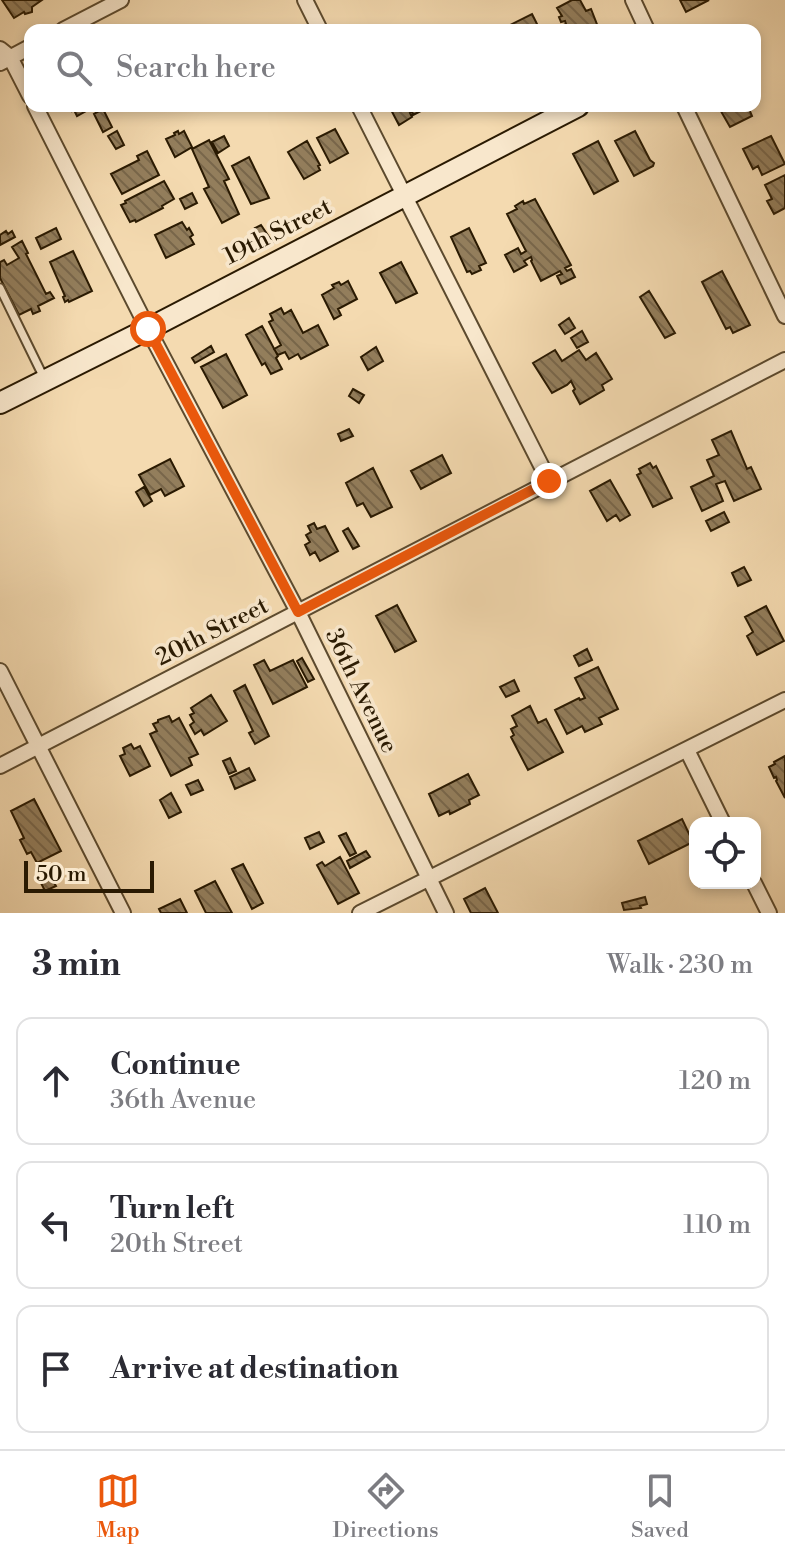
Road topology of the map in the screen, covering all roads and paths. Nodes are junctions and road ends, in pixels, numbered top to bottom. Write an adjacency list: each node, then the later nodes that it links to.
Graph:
1 (121, 0): 4 (street)
2 (305, 0): 5 (street)
3 (633, 0): 6 (street)
4 (75, 24)
5 (317, 24)
6 (644, 24)
7 (24, 49): 8 (street)
8 (3, 56): 9 (street)
9 (24, 87)
10 (38, 112): 17 (street, 36th Avenue)
11 (362, 112): 14 (street)
12 (566, 112): 14 (street, 19th Street)
13 (687, 112): 16 (street)
14 (405, 196): 17 (street, 19th Street); 21 (street)
15 (0, 288): 19 (lane)
16 (785, 316)
17 (148, 329): 19 (street, 19th Street); 22 (street, 36th Avenue)
18 (785, 360): 21 (street, 20th Street)
19 (45, 380): 20 (street, 19th Street)
20 (0, 403)
21 (549, 481): 22 (street, 20th Street)
22 (298, 612): 25 (street, 20th Street); 29 (street, 36th Avenue)
23 (0, 671): 25 (street)
24 (785, 700): 26 (street)
25 (39, 746): 27 (street, 20th Street); 31 (street)
26 (687, 750): 28 (street); 29 (street)
27 (0, 766)
28 (720, 817)
29 (428, 878): 32 (street); 33 (street, 36th Avenue)
30 (757, 889): 34 (street)
31 (123, 913)
32 (360, 913)
33 (446, 913)
34 (769, 913)

